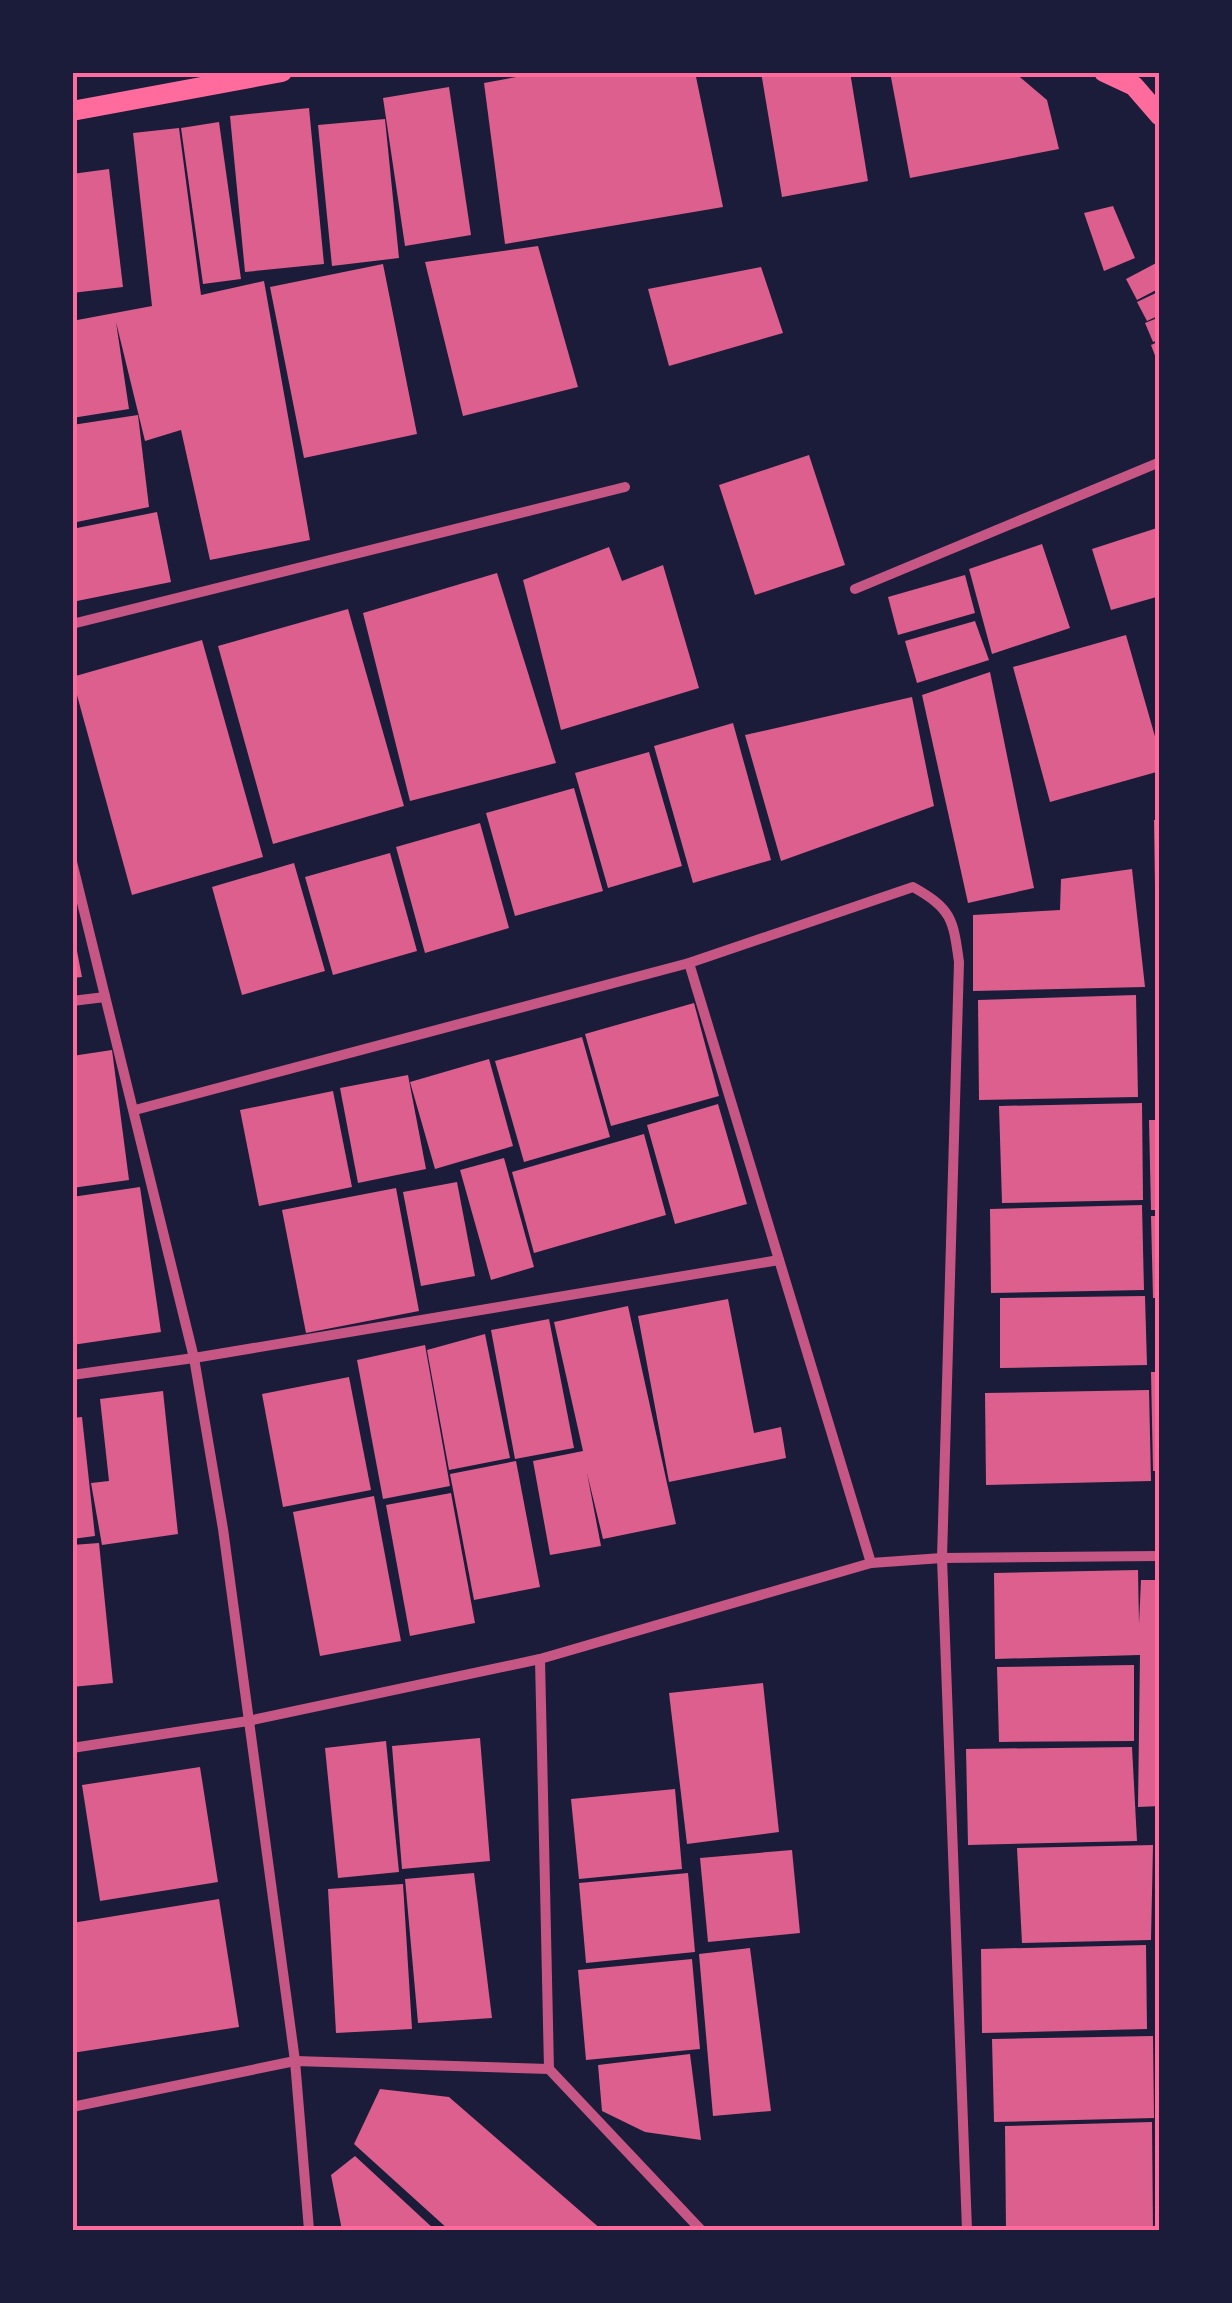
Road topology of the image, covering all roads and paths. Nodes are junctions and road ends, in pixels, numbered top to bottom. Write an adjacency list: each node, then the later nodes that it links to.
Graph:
1 (282, 72): 3 (main road)
2 (1104, 72): 4 (main road)
3 (72, 111)
4 (1160, 116)
5 (1160, 462): 7 (street)
6 (625, 487): 8 (street)
7 (855, 589)
8 (72, 624)
9 (72, 862): 11 (street)
10 (689, 964): 13 (street); 14 (street); 18 (street)
11 (105, 997): 12 (street); 13 (street)
12 (72, 1002)
13 (135, 1110): 15 (street)
14 (778, 1260): 15 (street); 19 (street)
15 (194, 1358): 16 (street); 21 (street)
16 (72, 1375)
17 (1160, 1556): 18 (street)
18 (942, 1558): 19 (street); 28 (street)
19 (871, 1563): 20 (street)
20 (540, 1659): 21 (street); 24 (street)
21 (248, 1721): 22 (street); 23 (street)
22 (72, 1748)
23 (295, 2061): 24 (street); 25 (street); 26 (street)
24 (549, 2070): 27 (street)
25 (72, 2107)
26 (309, 2230)
27 (701, 2230)
28 (968, 2230)

